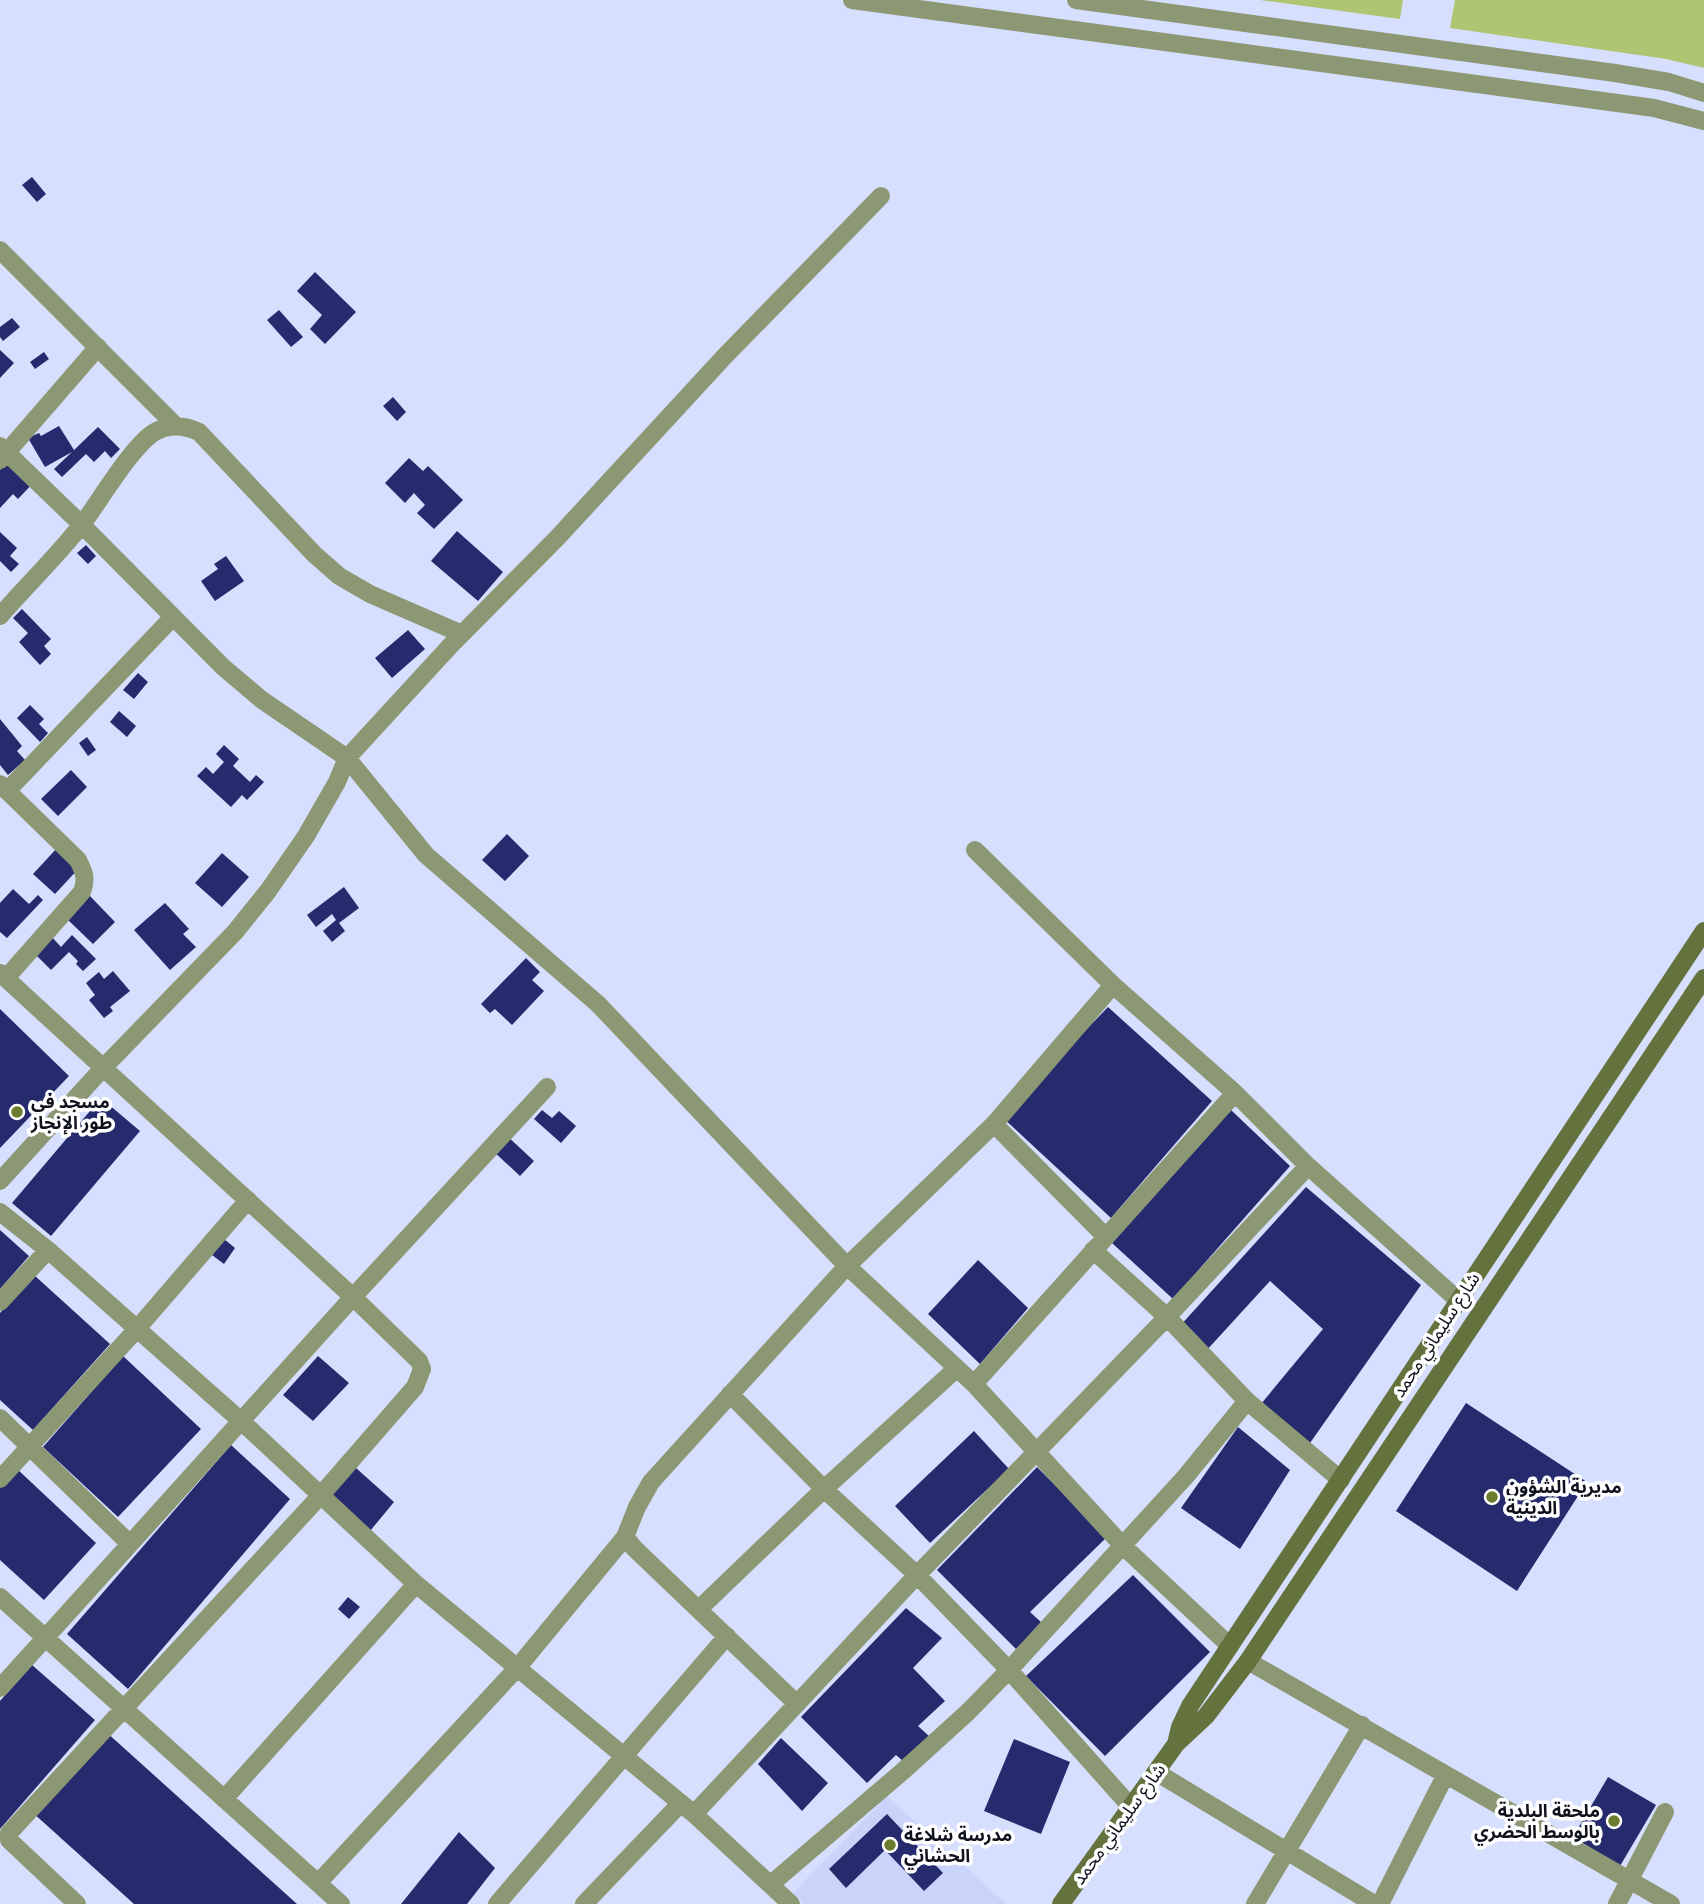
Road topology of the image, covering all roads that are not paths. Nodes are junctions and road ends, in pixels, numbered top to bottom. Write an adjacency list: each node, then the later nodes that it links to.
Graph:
1 (852, 0): 4 (street)
2 (1076, 0): 3 (street)
3 (1704, 93)
4 (1704, 121)
5 (881, 196): 13 (street)
6 (0, 250): 7 (street)
7 (98, 347): 8 (street); 9 (street)
8 (176, 426): 10 (street); 13 (street)
9 (2, 453): 10 (street)
10 (82, 524): 11 (street); 12 (street)
11 (1, 614)
12 (173, 618): 14 (street); 15 (street)
13 (462, 634): 14 (street)
14 (347, 758): 21 (street); 32 (street)
15 (4, 788): 18 (street)
16 (975, 850): 20 (street)
17 (1704, 931): 34 (street, شارع سليماني محمد)
18 (3, 976): 21 (street)
19 (1704, 978): 60 (street, شارع سليماني محمد)
20 (1113, 985): 23 (street); 24 (street)
21 (104, 1067): 26 (street); 27 (street)
22 (547, 1087): 33 (street)
23 (1235, 1093): 25 (street); 29 (street)
24 (994, 1124): 29 (street); 32 (street)
25 (1308, 1166): 34 (street); 36 (street)
26 (0, 1181)
27 (248, 1200): 33 (street); 37 (street)
28 (0, 1212): 30 (street)
29 (1105, 1236): 31 (street)
30 (48, 1250): 35 (street); 37 (street)
31 (1093, 1250): 36 (street); 39 (street)
32 (847, 1266): 38 (street); 40 (street)
33 (353, 1297): 43 (street); 49 (street)
34 (1458, 1300): 47 (street, شارع سليماني محمد)
35 (0, 1302)
36 (1167, 1317): 41 (street); 45 (street)
37 (136, 1330): 43 (street); 44 (street)
38 (956, 1368): 39 (street); 48 (street)
39 (974, 1384): 45 (street)
40 (730, 1394): 48 (street); 50 (street)
41 (1247, 1401): 47 (street); 52 (street)
42 (0, 1418): 44 (street)
43 (240, 1420): 49 (street); 51 (street)
44 (29, 1447): 46 (street); 51 (street)
45 (1037, 1450): 52 (street); 53 (street)
46 (0, 1479)
47 (1341, 1480): 59 (street, شارع سليماني محمد)
48 (824, 1489): 53 (street); 56 (street)
49 (321, 1495): 54 (street); 65 (street)
50 (625, 1537): 56 (street); 61 (street)
51 (130, 1544): 58 (street)
52 (1123, 1546): 59 (street); 62 (street)
53 (917, 1575): 62 (street); 64 (street)
54 (416, 1584): 61 (street); 71 (street)
55 (0, 1597): 58 (street)
56 (699, 1609): 57 (street)
57 (727, 1636): 64 (street); 68 (street)
58 (46, 1638): 63 (street); 65 (street)
59 (1230, 1646): 67 (street, شارع سليماني محمد)
60 (1248, 1661): 66 (street); 67 (street, شارع سليماني محمد)
61 (518, 1667): 68 (street); 77 (street)
62 (1009, 1670): 72 (street); 78 (street)
63 (0, 1688)
64 (797, 1704): 73 (street)
65 (123, 1707): 71 (street); 79 (street)
66 (1363, 1725): 70 (street); 75 (street)
67 (1177, 1744): 69 (street, شارع سليماني محمد)
68 (621, 1756): 73 (street); 81 (street)
69 (1156, 1772): 72 (street, شارع سليماني محمد); 75 (street)
70 (1445, 1776): 76 (street); 87 (street)
71 (224, 1799): 77 (street)
72 (1131, 1807): 84 (street, شارع سليماني محمد)
73 (688, 1808): 78 (street); 82 (street)
74 (1665, 1812): 76 (street)
75 (1286, 1850): 85 (street); 86 (street)
76 (1630, 1880): 88 (street); 89 (street)
77 (318, 1883): 80 (street)
78 (771, 1884): 83 (street)
79 (77, 1904)
80 (341, 1904)
81 (497, 1904)
82 (584, 1904)
83 (791, 1904)
84 (1062, 1904)
85 (1255, 1904)
86 (1374, 1904)
87 (1380, 1904)
88 (1617, 1904)
89 (1671, 1904)

